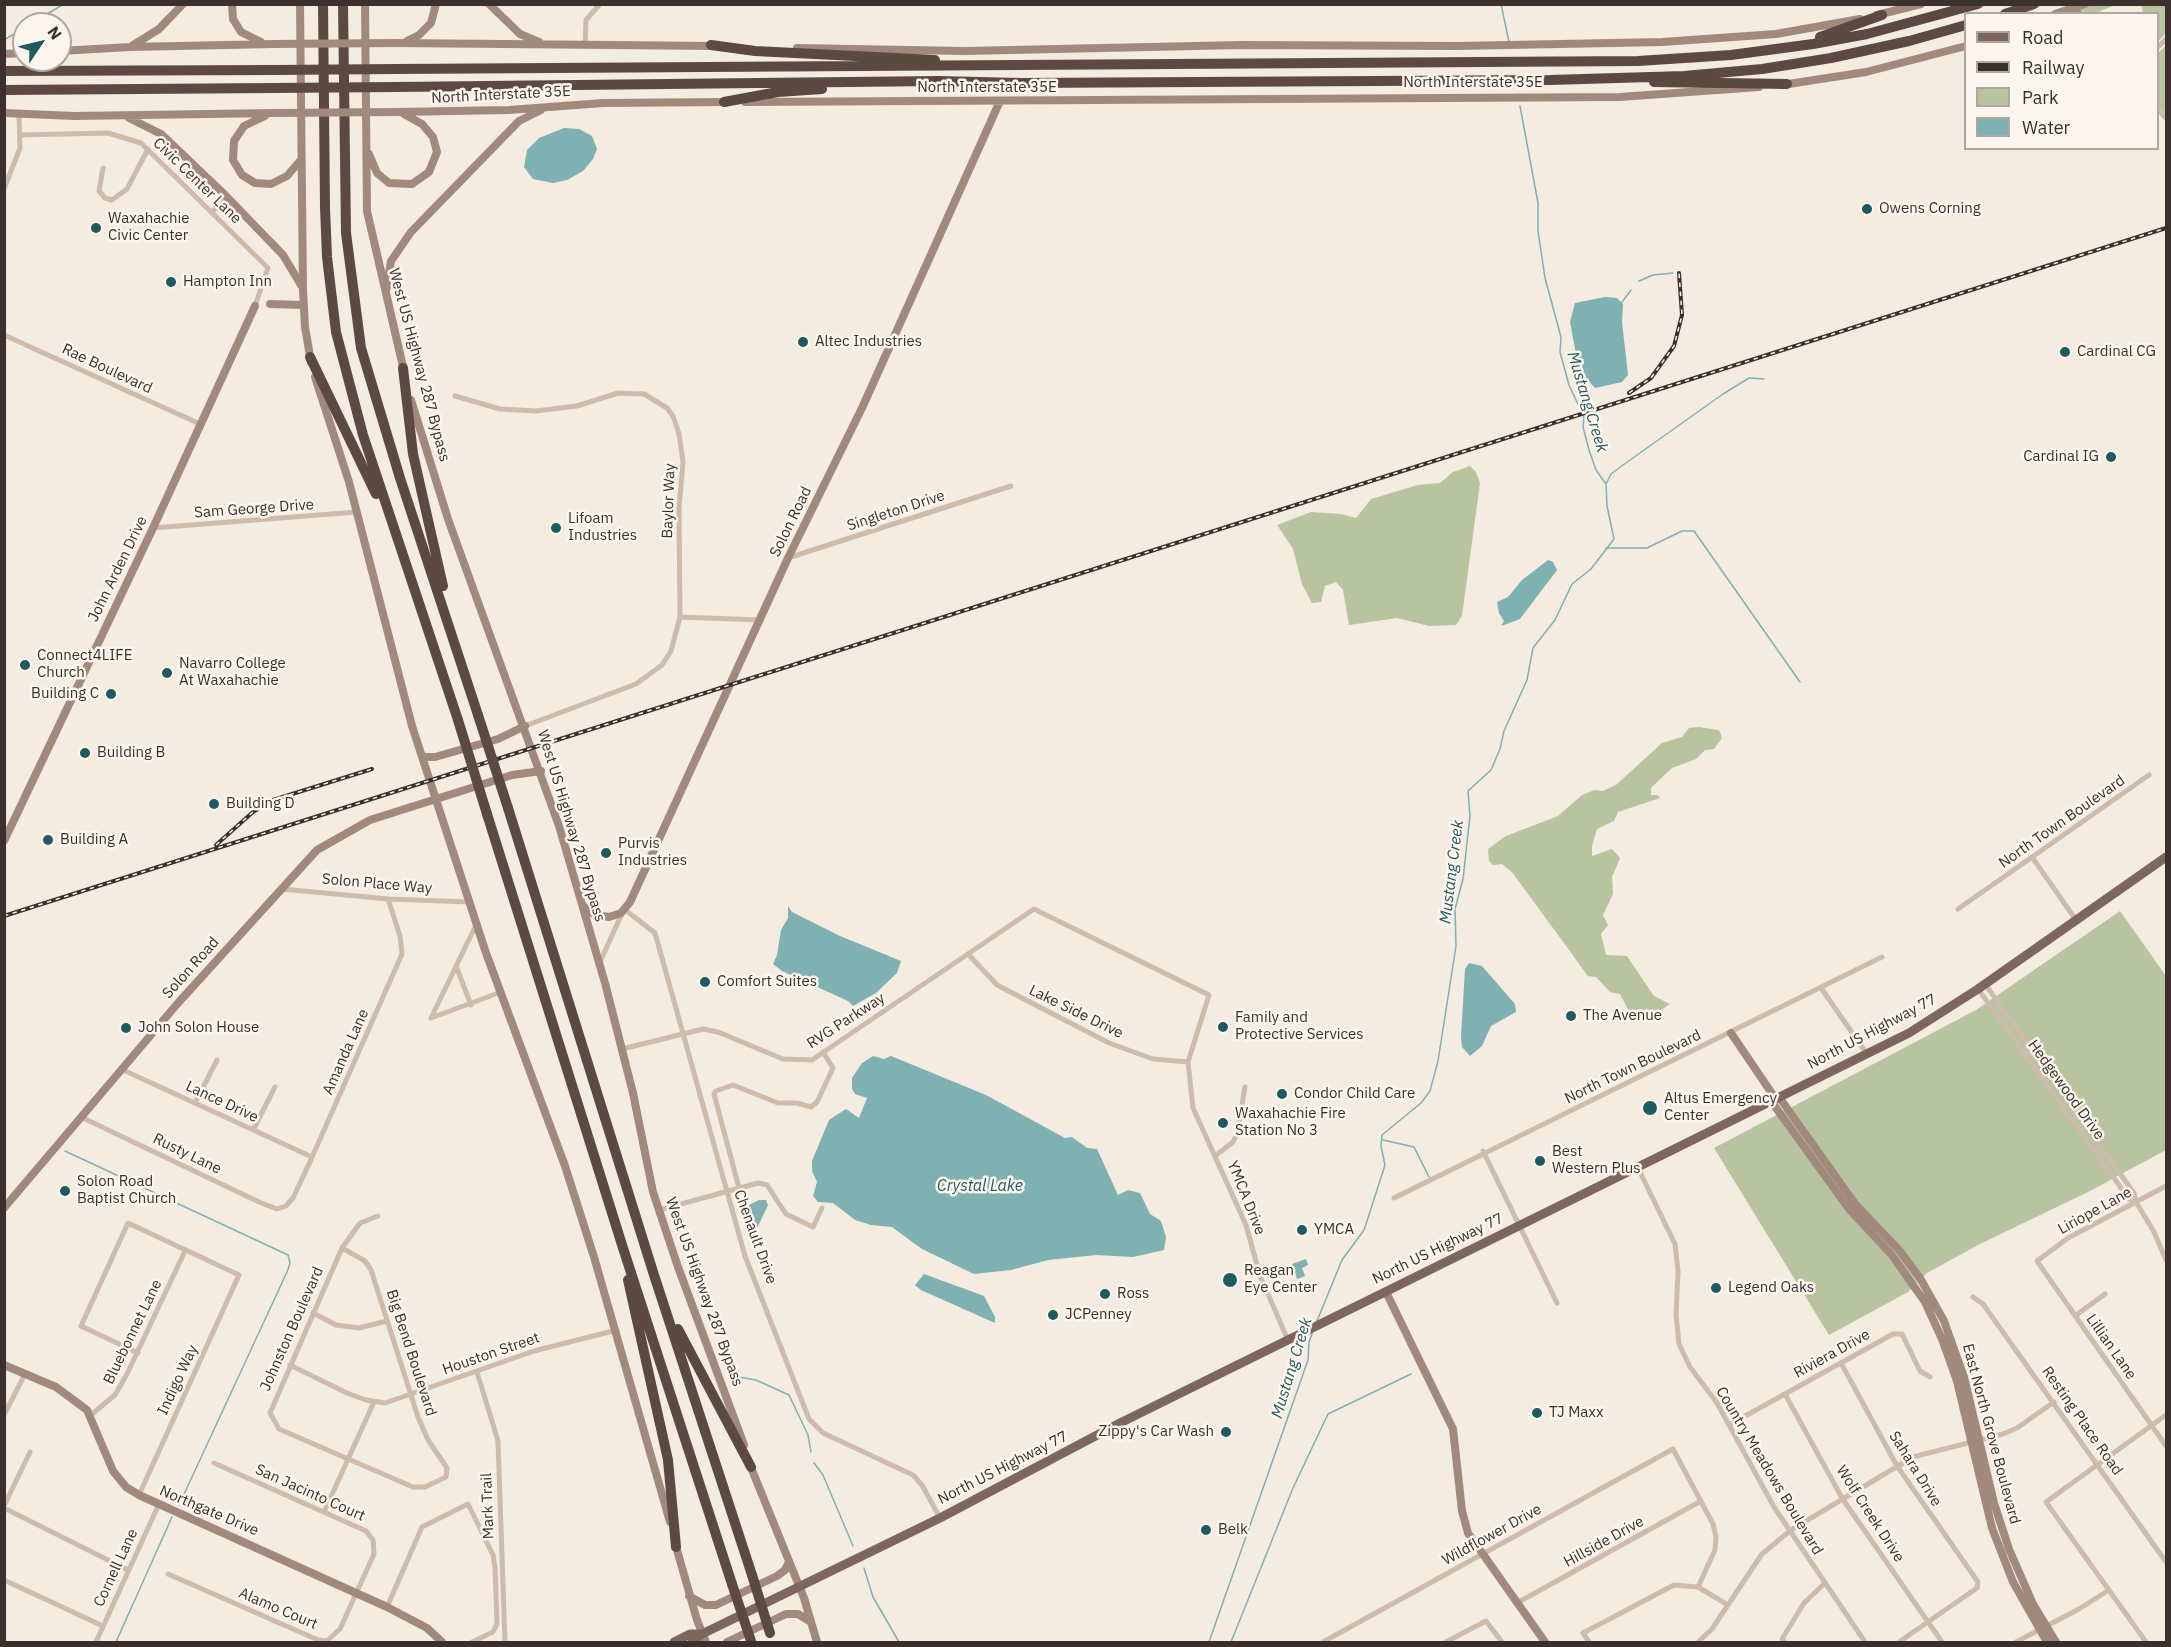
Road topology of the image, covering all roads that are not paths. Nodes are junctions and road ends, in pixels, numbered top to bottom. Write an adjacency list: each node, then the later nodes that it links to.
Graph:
1 (183, 4): 24 (main road)
2 (232, 4): 19 (main road)
3 (299, 4): 44 (main road)
4 (323, 4): 63 (highway)
5 (343, 4): 66 (highway)
6 (365, 4): 42 (main road, West US Highway 287 Bypass)
7 (436, 4): 18 (main road)
8 (489, 4): 20 (main road)
9 (600, 4): 21 (street)
10 (1921, 4): 16 (main road)
11 (1978, 4): 26 (highway)
12 (2034, 4): 14 (highway)
13 (2085, 4): 15 (main road)
14 (2011, 12)
15 (2061, 12)
16 (1882, 15): 22 (main road); 26 (highway)
17 (1964, 25): 29 (highway)
18 (400, 43): 19 (main road, bridge); 20 (main road)
19 (271, 44): 24 (main road)
20 (549, 44): 21 (main road)
21 (585, 44): 22 (main road)
22 (711, 45): 27 (highway)
23 (1964, 46): 31 (main road, North Interstate 35E)
24 (130, 47): 25 (main road)
25 (72, 50)
26 (1707, 57): 27 (highway)
27 (1022, 66): 28 (highway, bridge)
28 (4, 71)
29 (1627, 76): 30 (highway); 31 (highway)
30 (938, 81): 32 (highway, bridge); 33 (highway)
31 (1787, 84): 34 (main road, North Interstate 35E)
32 (4, 90)
33 (724, 102): 34 (main road, North Interstate 35E); 35 (main road, North Interstate 35E)
34 (1000, 102): 62 (main road, Solon Road)
35 (556, 106): 36 (main road, North Interstate 35E); 50 (main road)
36 (397, 112): 38 (main road, North Interstate 35E, bridge); 42 (main road)
37 (4, 113): 39 (main road, North Interstate 35E)
38 (274, 113): 40 (main road, North Interstate 35E); 44 (main road)
39 (19, 114): 40 (main road, North Interstate 35E); 41 (street)
40 (119, 115): 47 (main road)
41 (20, 135): 43 (street, Civic Center Lane); 46 (street)
42 (366, 142): 50 (main road, West US Highway 287 Bypass)
43 (148, 149): 45 (street); 48 (street, Civic Center Lane)
44 (300, 161): 49 (main road)
45 (103, 168)
46 (4, 189)
47 (227, 197): 48 (street); 49 (main road)
48 (212, 212): 53 (street, Civic Center Lane)
49 (303, 291): 52 (main road)
50 (385, 296): 56 (main road, West US Highway 287 Bypass)
51 (270, 304): 52 (main road)
52 (303, 305): 55 (main road)
53 (255, 306): 58 (main road, John Arden Drive)
54 (4, 335): 58 (street, Rae Boulevard)
55 (310, 357): 60 (main road); 63 (highway)
56 (403, 368): 66 (highway); 67 (main road, West US Highway 287 Bypass)
57 (455, 396): 64 (street, Baylor Way)
58 (200, 424): 61 (main road, John Arden Drive)
59 (1011, 486): 62 (street, Singleton Drive)
60 (357, 512): 61 (street, Sam George Drive); 68 (main road)
61 (153, 528): 72 (main road, John Arden Drive)
62 (788, 558): 65 (main road, Solon Road)
63 (413, 584): 122 (highway, bridge)
64 (680, 618): 65 (street); 67 (street, Baylor Way)
65 (760, 620): 79 (main road, Solon Road)
66 (449, 627): 126 (highway, bridge)
67 (525, 726): 68 (main road); 69 (main road, West US Highway 287 Bypass)
68 (423, 757): 71 (main road)
69 (541, 771): 71 (main road, Solon Road); 78 (main road, West US Highway 287 Bypass)
70 (2149, 775): 73 (street, North Town Boulevard)
71 (436, 798): 75 (main road, Solon Road); 77 (main road)
72 (4, 842)
73 (2032, 857): 80 (street, North Town Boulevard); 81 (street)
74 (2166, 857): 81 (main road, North US Highway 77)
75 (280, 889): 76 (street, Solon Place Way); 99 (main road, Solon Road)
76 (388, 899): 77 (street, Solon Place Way); 108 (street, Amanda Lane)
77 (471, 902): 82 (main road)
78 (582, 905): 79 (main road); 85 (main road, West US Highway 287 Bypass)
79 (624, 909): 85 (street); 93 (street, Chenault Drive)
80 (1958, 909)
81 (2076, 920): 87 (main road, North US Highway 77)
82 (477, 924): 86 (street); 89 (main road)
83 (968, 954): 90 (street, RVG Parkway); 95 (street, RVG Parkway); 98 (street, Lake Side Drive)
84 (1882, 957): 88 (street, North Town Boulevard)
85 (599, 964): 94 (main road, West US Highway 287 Bypass)
86 (456, 966): 91 (street); 91 (street)
87 (1981, 986): 96 (main road, North US Highway 77); 114 (street, Hedgewood Drive)
88 (1821, 988): 92 (street, North Town Boulevard); 96 (street)
89 (501, 992): 91 (street); 134 (main road)
90 (1209, 995): 98 (street, YMCA Drive)
91 (471, 1005)
92 (1731, 1033): 102 (main road, East North Grove Boulevard); 106 (street, North Town Boulevard)
93 (683, 1034): 94 (street, RVG Parkway); 95 (street, RVG Parkway); 112 (street, Chenault Drive)
94 (622, 1049): 118 (main road, West US Highway 287 Bypass)
95 (823, 1052): 111 (street)
96 (1867, 1054): 102 (main road, North US Highway 77)
97 (218, 1060): 103 (street)
98 (1188, 1062): 107 (street, YMCA Drive)
99 (121, 1069): 103 (street, Lance Drive); 104 (main road, Solon Road)
100 (275, 1087): 105 (street)
101 (1245, 1087): 107 (street)
102 (1775, 1099): 109 (main road, North US Highway 77); 152 (main road, East North Grove Boulevard)
103 (195, 1104): 105 (street, Lance Drive)
104 (81, 1117): 115 (main road, Solon Road); 116 (street, Rusty Lane)
105 (253, 1130): 108 (street, Lance Drive)
106 (1483, 1153): 113 (street, North Town Boulevard); 120 (street)
107 (1215, 1156): 135 (street, YMCA Drive)
108 (312, 1157): 116 (street, Amanda Lane)
109 (1638, 1168): 120 (main road, North US Highway 77); 150 (street, Country Meadows Boulevard)
110 (2166, 1186): 114 (street, Liriope Lane)
111 (739, 1188): 112 (street); 117 (street)
112 (725, 1191): 118 (street); 166 (street, Chenault Drive)
113 (1394, 1198)
114 (2136, 1202): 124 (street, Hedgewood Drive); 125 (street, Liriope Lane)
115 (4, 1208)
116 (283, 1208)
117 (822, 1209)
118 (659, 1210): 159 (main road, West US Highway 287 Bypass)
119 (378, 1216): 121 (street, Johnston Boulevard)
120 (1519, 1226): 127 (main road, North US Highway 77); 130 (street)
121 (342, 1248): 131 (street, Johnston Boulevard); 133 (street, Big Bend Boulevard)
122 (623, 1248): 168 (highway); 198 (highway, bridge)
123 (185, 1251): 136 (street, Bluebonnet Lane); 136 (street); 160 (street, Indigo Way)
124 (2166, 1257)
125 (2037, 1261): 132 (street, Lillian Lane)
126 (651, 1265): 159 (highway); 189 (highway, bridge)
127 (1386, 1292): 135 (main road, North US Highway 77); 169 (main road)
128 (2105, 1294): 132 (street)
129 (1973, 1298): 146 (street, Resting Place Road)
130 (1557, 1303)
131 (313, 1313): 133 (street); 139 (street, Johnston Boulevard)
132 (2075, 1316): 151 (street, Lillian Lane)
133 (387, 1321): 144 (street, Big Bend Boulevard)
134 (617, 1330): 140 (street, Houston Street); 168 (main road)
135 (1291, 1338): 166 (main road, North US Highway 77)
136 (138, 1353): 148 (street, Bluebonnet Lane)
137 (1841, 1364): 142 (street, Riviera Drive); 143 (street, Riviera Drive); 158 (street, Sahara Drive)
138 (4, 1365): 141 (main road, Northgate Drive)
139 (290, 1365): 145 (street); 155 (street, Johnston Boulevard)
140 (477, 1372): 144 (street, Houston Street); 194 (street, Mark Trail)
141 (25, 1374): 147 (street); 148 (main road, Northgate Drive)
142 (1930, 1377)
143 (1785, 1394): 150 (street, Riviera Drive); 161 (street, Wolf Creek Drive)
144 (411, 1395): 145 (street, Houston Street); 155 (street, Big Bend Boulevard)
145 (374, 1402): 155 (street)
146 (2054, 1402): 152 (street); 157 (street, Resting Place Road)
147 (4, 1415)
148 (91, 1415): 160 (main road, Northgate Drive)
149 (2166, 1415): 151 (street)
150 (1729, 1425): 167 (street, Country Meadows Boulevard)
151 (2151, 1425): 153 (street, Lillian Lane); 157 (street)
152 (1975, 1440): 158 (street); 187 (main road, East North Grove Boulevard)
153 (2166, 1446)
154 (30, 1452): 164 (street)
155 (349, 1459): 165 (street)
156 (214, 1463): 165 (street, San Jacinto Court)
157 (2098, 1464): 171 (street, Resting Place Road); 178 (street)
158 (1897, 1466): 161 (street); 185 (street, Sahara Drive)
159 (751, 1467): 170 (main road, West US Highway 287 Bypass)
160 (139, 1495): 163 (main road, Northgate Drive)
161 (1842, 1498): 167 (street); 185 (street, Wolf Creek Drive)
162 (1701, 1501): 169 (street, Wildflower Drive); 177 (street); 181 (street, Hillside Drive)
163 (159, 1504): 172 (street, Cornell Lane); 179 (main road, Northgate Drive)
164 (4, 1507): 172 (street)
165 (324, 1512): 179 (street, San Jacinto Court)
166 (940, 1518): 176 (main road, North US Highway 77)
167 (1791, 1530): 175 (street, Country Meadows Boulevard); 182 (street)
168 (676, 1547): 180 (main road)
169 (1483, 1554): 181 (main road); 200 (street, Wildflower Drive)
170 (789, 1562): 176 (main road, West US Highway 287 Bypass); 180 (main road)
171 (2166, 1562)
172 (128, 1570): 186 (street, Cornell Lane)
173 (168, 1574): 179 (street, Alamo Court)
174 (4, 1580): 186 (street)
175 (1824, 1584): 206 (street); 207 (street, Country Meadows Boulevard)
176 (799, 1587): 184 (main road, West US Highway 287 Bypass); 188 (main road, North US Highway 77)
177 (1698, 1587): 182 (street); 204 (street)
178 (2109, 1590): 187 (street); 213 (street)
179 (356, 1593): 183 (main road, Northgate Drive)
180 (689, 1596): 188 (main road)
181 (1517, 1603): 203 (main road)
182 (1728, 1605): 190 (street)
183 (387, 1607): 192 (main road, Northgate Drive); 193 (street)
184 (811, 1622): 197 (main road); 199 (main road, West US Highway 287 Bypass)
185 (1928, 1622): 208 (street); 209 (street, Wolf Creek Drive)
186 (103, 1626): 191 (street, Cornell Lane)
187 (2042, 1627): 210 (street); 211 (main road, East North Grove Boulevard); 212 (main road, East North Grove Boulevard)
188 (704, 1638): 195 (main road, North US Highway 77); 196 (main road, North US Highway 77)
189 (772, 1638)
190 (1706, 1640): 205 (street)
191 (96, 1642)
192 (442, 1642)
193 (472, 1642)
194 (505, 1642)
195 (674, 1642)
196 (692, 1642)
197 (728, 1642)
198 (751, 1642)
199 (818, 1642)
200 (1323, 1642)
201 (1446, 1642): 202 (street)
202 (1502, 1642)
203 (1545, 1642)
204 (1589, 1642)
205 (1698, 1642)
206 (1785, 1642)
207 (1864, 1642)
208 (1899, 1642)
209 (1942, 1642)
210 (2016, 1642)
211 (2046, 1642)
212 (2056, 1642)
213 (2146, 1642)

